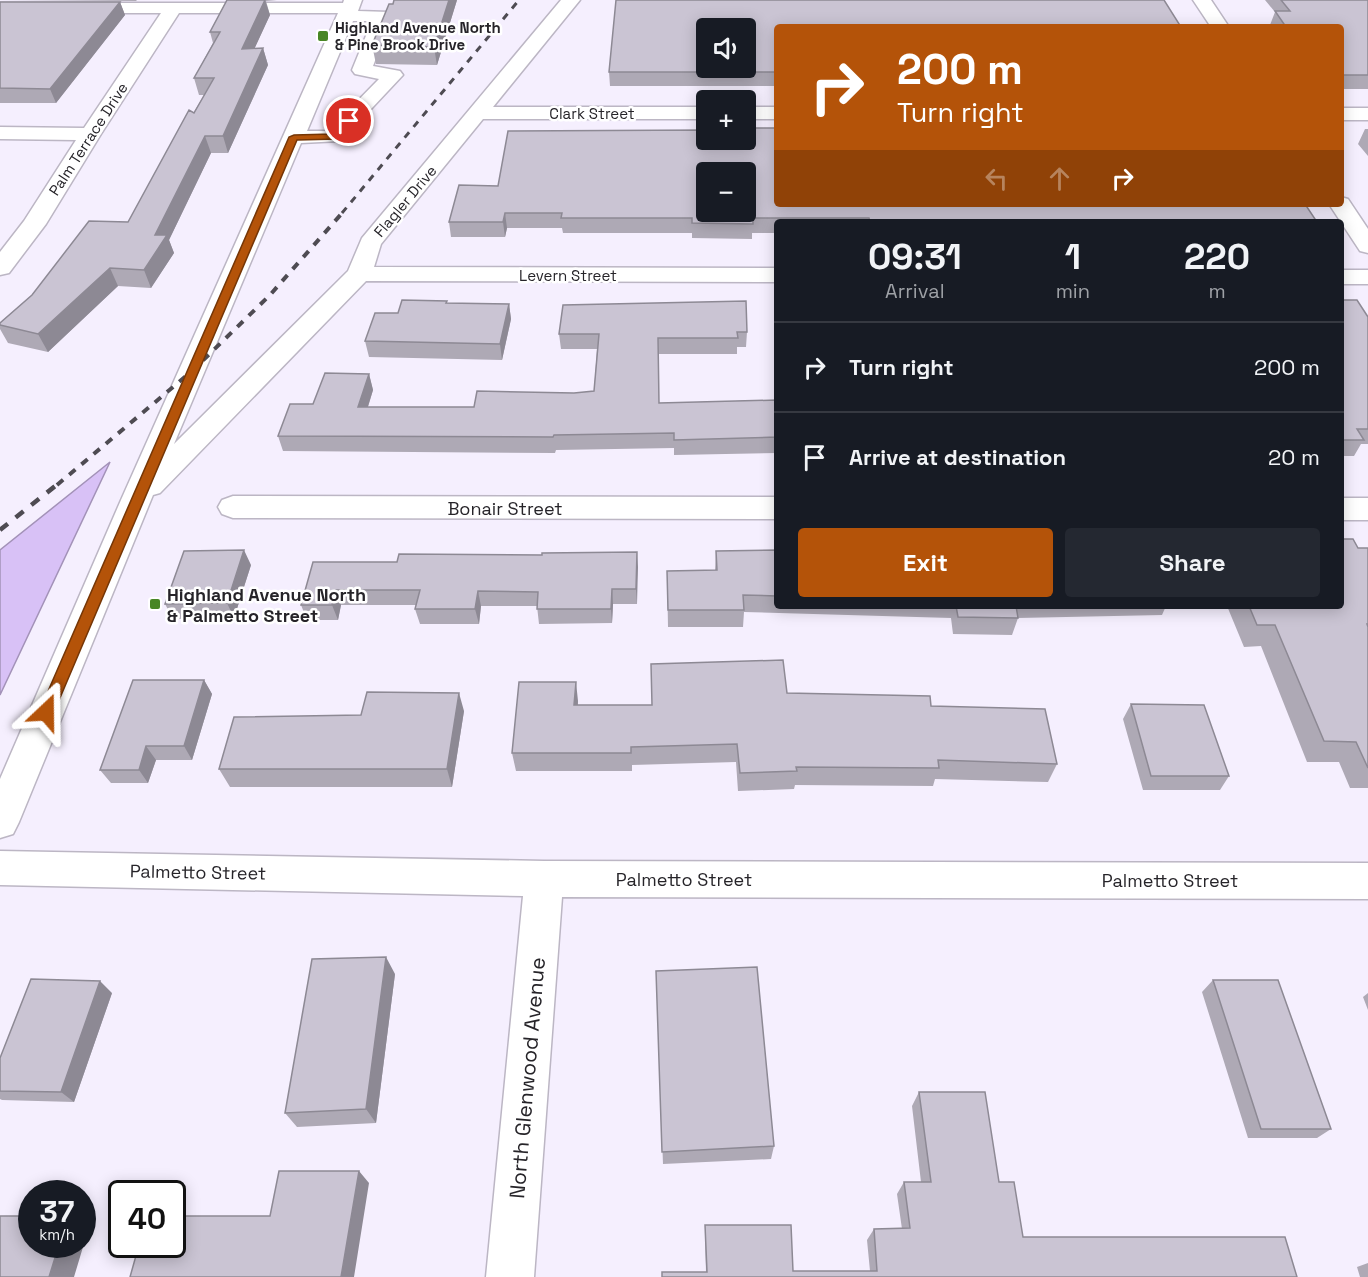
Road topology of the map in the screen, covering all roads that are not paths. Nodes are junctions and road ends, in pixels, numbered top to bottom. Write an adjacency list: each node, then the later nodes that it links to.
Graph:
1 (571, 0): 7 (street, Flagler Drive)
2 (1202, 0): 6 (street)
3 (0, 8): 5 (street)
4 (349, 8): 5 (street); 15 (street); 15 (street)
5 (173, 9): 14 (street, Palm Terrace Drive)
6 (1218, 24)
7 (478, 113): 8 (street, Clark Street); 19 (street, Flagler Drive)
8 (696, 113)
9 (756, 113): 10 (street)
10 (774, 113)
11 (1344, 114): 12 (street)
12 (1368, 114)
13 (0, 133): 14 (street)
14 (90, 134): 18 (street, Palm Terrace Drive)
15 (294, 137): 23 (street)
16 (1342, 207): 17 (street)
17 (1368, 246)
18 (0, 268)
19 (359, 274): 20 (street, Levern Street); 23 (street, Flagler Drive)
20 (774, 275)
21 (1344, 277): 22 (street)
22 (1368, 277)
23 (136, 500): 28 (street)
24 (233, 507): 25 (street, Bonair Street)
25 (774, 508)
26 (1344, 509): 27 (street)
27 (1368, 509)
28 (0, 822)
29 (0, 868): 30 (street, Palmetto Street)
30 (544, 879): 31 (street, Palmetto Street); 32 (street, North Glenwood Avenue)
31 (1368, 881)
32 (510, 1277)

